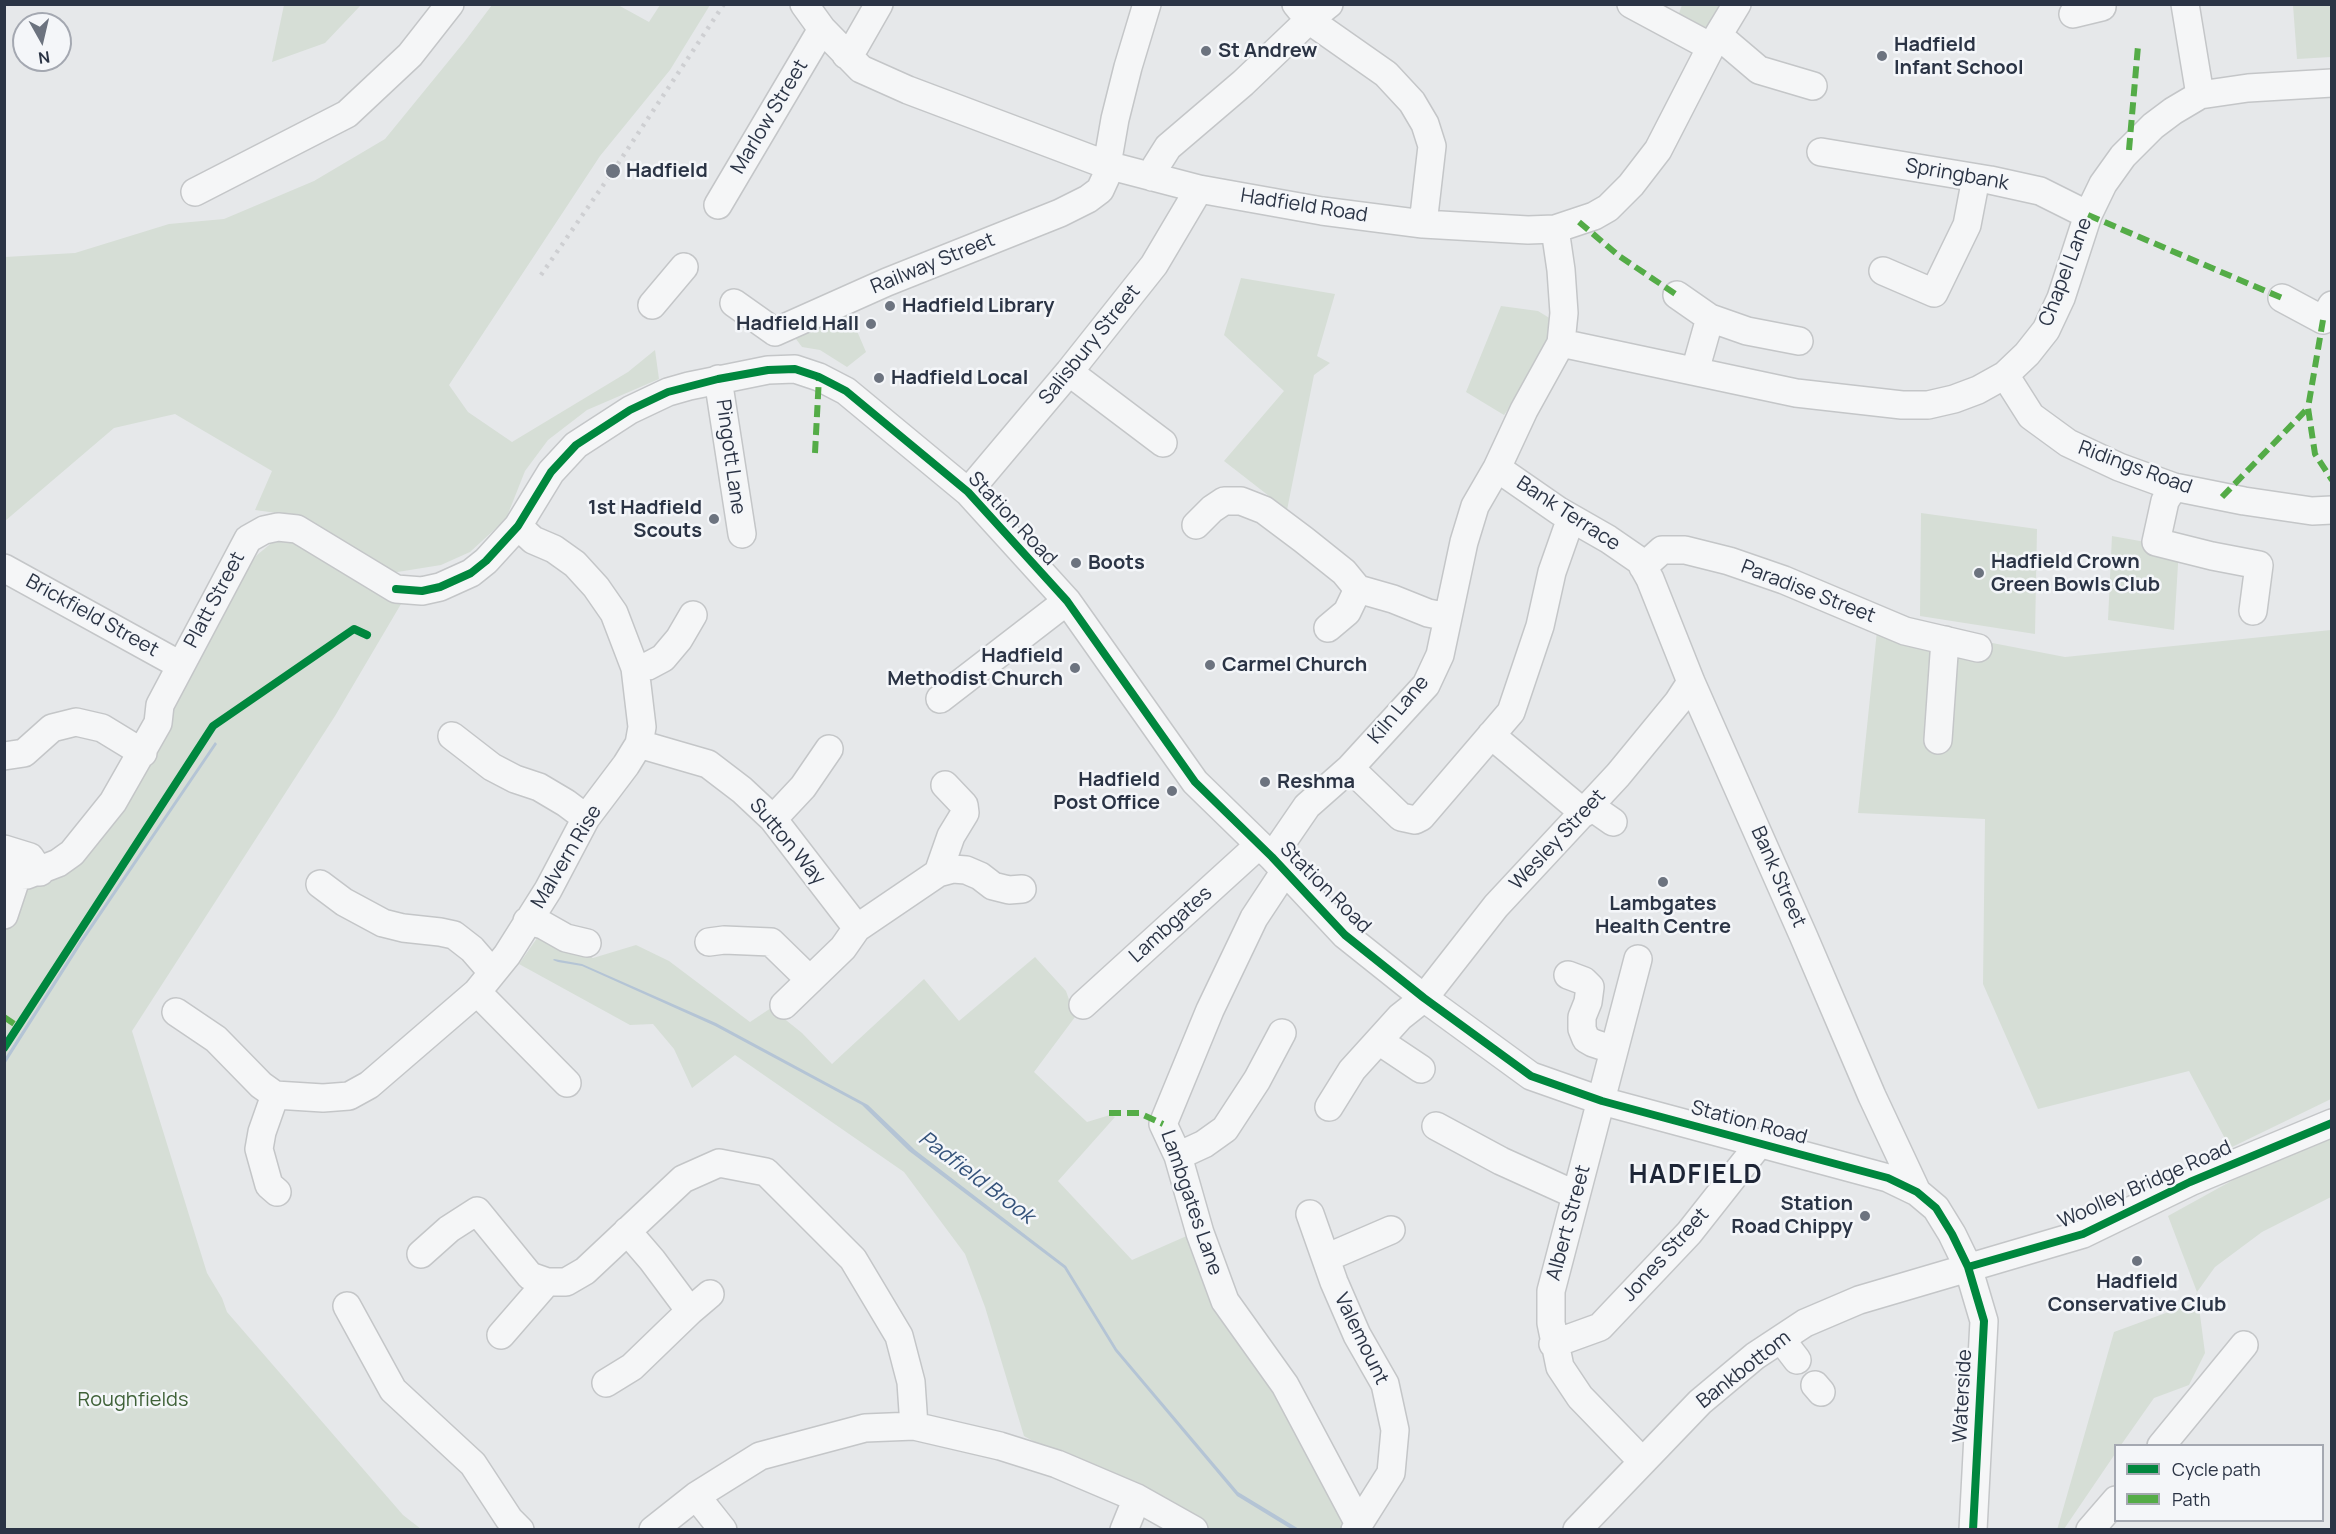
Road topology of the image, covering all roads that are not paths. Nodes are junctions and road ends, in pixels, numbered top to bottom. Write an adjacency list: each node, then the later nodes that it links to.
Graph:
1 (450, 4): 23 (street)
2 (804, 4): 12 (street, Hadfield Road)
3 (879, 4): 14 (street)
4 (1148, 4): 19 (street, Railway Street)
5 (1632, 4): 11 (street)
6 (1737, 4): 13 (street, Hadfield Road)
7 (2102, 4): 10 (street)
8 (2185, 4): 17 (street)
9 (1311, 10): 20 (street); 26 (street)
10 (2073, 14)
11 (1673, 15): 13 (street)
12 (822, 29): 14 (street, Hadfield Road); 24 (street, Marlow Street)
13 (1715, 41): 16 (street); 27 (street, Hadfield Road)
14 (846, 55): 19 (street, Hadfield Road)
15 (2331, 83): 17 (street, Chapel Lane)
16 (1813, 86)
17 (2200, 95): 25 (street, Chapel Lane)
18 (1821, 152): 21 (street, Springbank)
19 (1109, 165): 20 (street, Hadfield Road); 36 (street, Railway Street)
20 (1152, 177): 22 (street, Hadfield Road)
21 (1976, 178): 25 (street, Springbank); 29 (street)
22 (1199, 189): 26 (street, Hadfield Road); 41 (street, Salisbury Street)
23 (195, 192)
24 (718, 205)
25 (2088, 215): 42 (street, Chapel Lane)
26 (1423, 224): 27 (street, Hadfield Road)
27 (1555, 229): 38 (street)
28 (684, 267): 33 (street)
29 (1883, 271)
30 (1677, 295): 35 (street)
31 (2282, 298): 34 (street)
32 (734, 303): 36 (street)
33 (652, 305)
34 (2331, 305)
35 (1710, 318): 37 (street); 40 (street)
36 (775, 332): 39 (street)
37 (1799, 341)
38 (1561, 343): 40 (street, Chapel Lane); 45 (street, Kiln Lane)
39 (768, 370): 43 (street, Platt Street); 47 (street, Station Road)
40 (1695, 371): 42 (street, Chapel Lane)
41 (1069, 372): 44 (street); 47 (street, Salisbury Street)
42 (2005, 375): 46 (street, Ridings Road)
43 (718, 379): 51 (street, Platt Street); 52 (street, Pingott Lane)
44 (1163, 443)
45 (1497, 468): 49 (street, Bank Terrace); 59 (street, Kiln Lane)
46 (2174, 487): 48 (street, Ridings Road); 57 (street)
47 (968, 492): 56 (street, Station Road)
48 (2331, 510)
49 (1570, 518): 53 (street, Bank Terrace); 67 (street)
50 (1196, 525): 55 (street)
51 (518, 526): 63 (street, Platt Street); 64 (street)
52 (742, 534)
53 (1641, 564): 61 (street, Paradise Street); 65 (street, Bank Street)
54 (4, 568): 63 (street, Brickfield Street)
55 (1358, 590): 59 (street); 60 (street)
56 (1067, 601): 66 (street); 81 (street, Station Road)
57 (2253, 611)
58 (693, 615): 64 (street)
59 (1448, 617): 74 (street, Kiln Lane)
60 (1328, 628)
61 (1945, 640): 62 (street, Paradise Street); 69 (street)
62 (1978, 648)
63 (180, 665): 72 (street, Platt Street)
64 (635, 668): 70 (street)
65 (1691, 682): 76 (street, Wesley Street); 112 (street, Bank Street)
66 (940, 699)
67 (1491, 735): 74 (street); 76 (street)
68 (452, 736): 77 (street)
69 (1938, 740)
70 (639, 744): 77 (street, Malvern Rise); 78 (street, Sutton Way)
71 (829, 749): 78 (street)
72 (143, 753): 73 (street); 83 (street, Platt Street)
73 (4, 756)
74 (1350, 768): 81 (street, Kiln Lane)
75 (945, 785): 82 (street)
76 (1587, 809): 79 (street); 95 (street, Wesley Street)
77 (586, 818): 87 (street, Malvern Rise)
78 (773, 819): 88 (street, Sutton Way)
79 (1613, 822)
80 (4, 849): 83 (street)
81 (1272, 858): 95 (street, Station Road); 97 (street, Lambgates); 110 (street, Lambgates Lane)
82 (938, 873): 85 (street); 88 (street)
83 (20, 875): 86 (street)
84 (320, 884): 94 (street)
85 (1022, 890)
86 (4, 915)
87 (527, 921): 90 (street); 94 (street, Malvern Rise)
88 (857, 928): 93 (street)
89 (709, 942): 93 (street)
90 (587, 943)
91 (1638, 958): 101 (street, Albert Street)
92 (1568, 975): 101 (street)
93 (810, 980): 96 (street)
94 (484, 982): 103 (street); 104 (street, Malvern Rise)
95 (1424, 998): 100 (street, Wesley Street); 105 (street, Station Road)
96 (784, 1005)
97 (1083, 1005)
98 (176, 1012): 104 (street)
99 (1282, 1033): 110 (street)
100 (1378, 1041): 102 (street); 106 (street, Wesley Street)
101 (1614, 1050): 105 (street, Albert Street)
102 (1421, 1069)
103 (567, 1083)
104 (275, 1095): 111 (street)
105 (1602, 1101): 109 (street, Station Road); 113 (street, Albert Street)
106 (1329, 1107)
107 (2331, 1124): 119 (street, Woolley Bridge Road)
108 (1436, 1126): 113 (street)
109 (1760, 1143): 112 (street, Station Road); 124 (street, Jones Street)
110 (1178, 1156): 135 (street, Lambgates Lane)
111 (277, 1192)
112 (1917, 1192): 119 (street, Station Road)
113 (1576, 1195): 124 (street, Albert Street)
114 (1310, 1214): 118 (street, Valemount)
115 (1391, 1230): 118 (street)
116 (627, 1231): 120 (street); 127 (street); 128 (street)
117 (421, 1254): 120 (street)
118 (1326, 1258): 135 (street, Valemount)
119 (1968, 1267): 123 (street, Bankbottom); 141 (street, Waterside)
120 (547, 1282): 122 (street)
121 (347, 1306): 136 (street)
122 (501, 1335)
123 (1781, 1339): 126 (street); 130 (street, Bankbottom)
124 (1553, 1344): 130 (street, Albert Street)
125 (2244, 1345): 129 (street)
126 (1797, 1360)
127 (606, 1383)
128 (914, 1426): 131 (street); 132 (street)
129 (2163, 1444)
130 (1642, 1461): 134 (street, Bankbottom)
131 (696, 1496): 137 (street); 138 (street)
132 (1137, 1498): 139 (street); 140 (street)
133 (2114, 1501): 142 (street)
134 (1589, 1525)
135 (1357, 1527)
136 (520, 1530)
137 (653, 1530)
138 (723, 1530)
139 (1124, 1530)
140 (1194, 1530)
141 (1973, 1530)
142 (2091, 1530)

